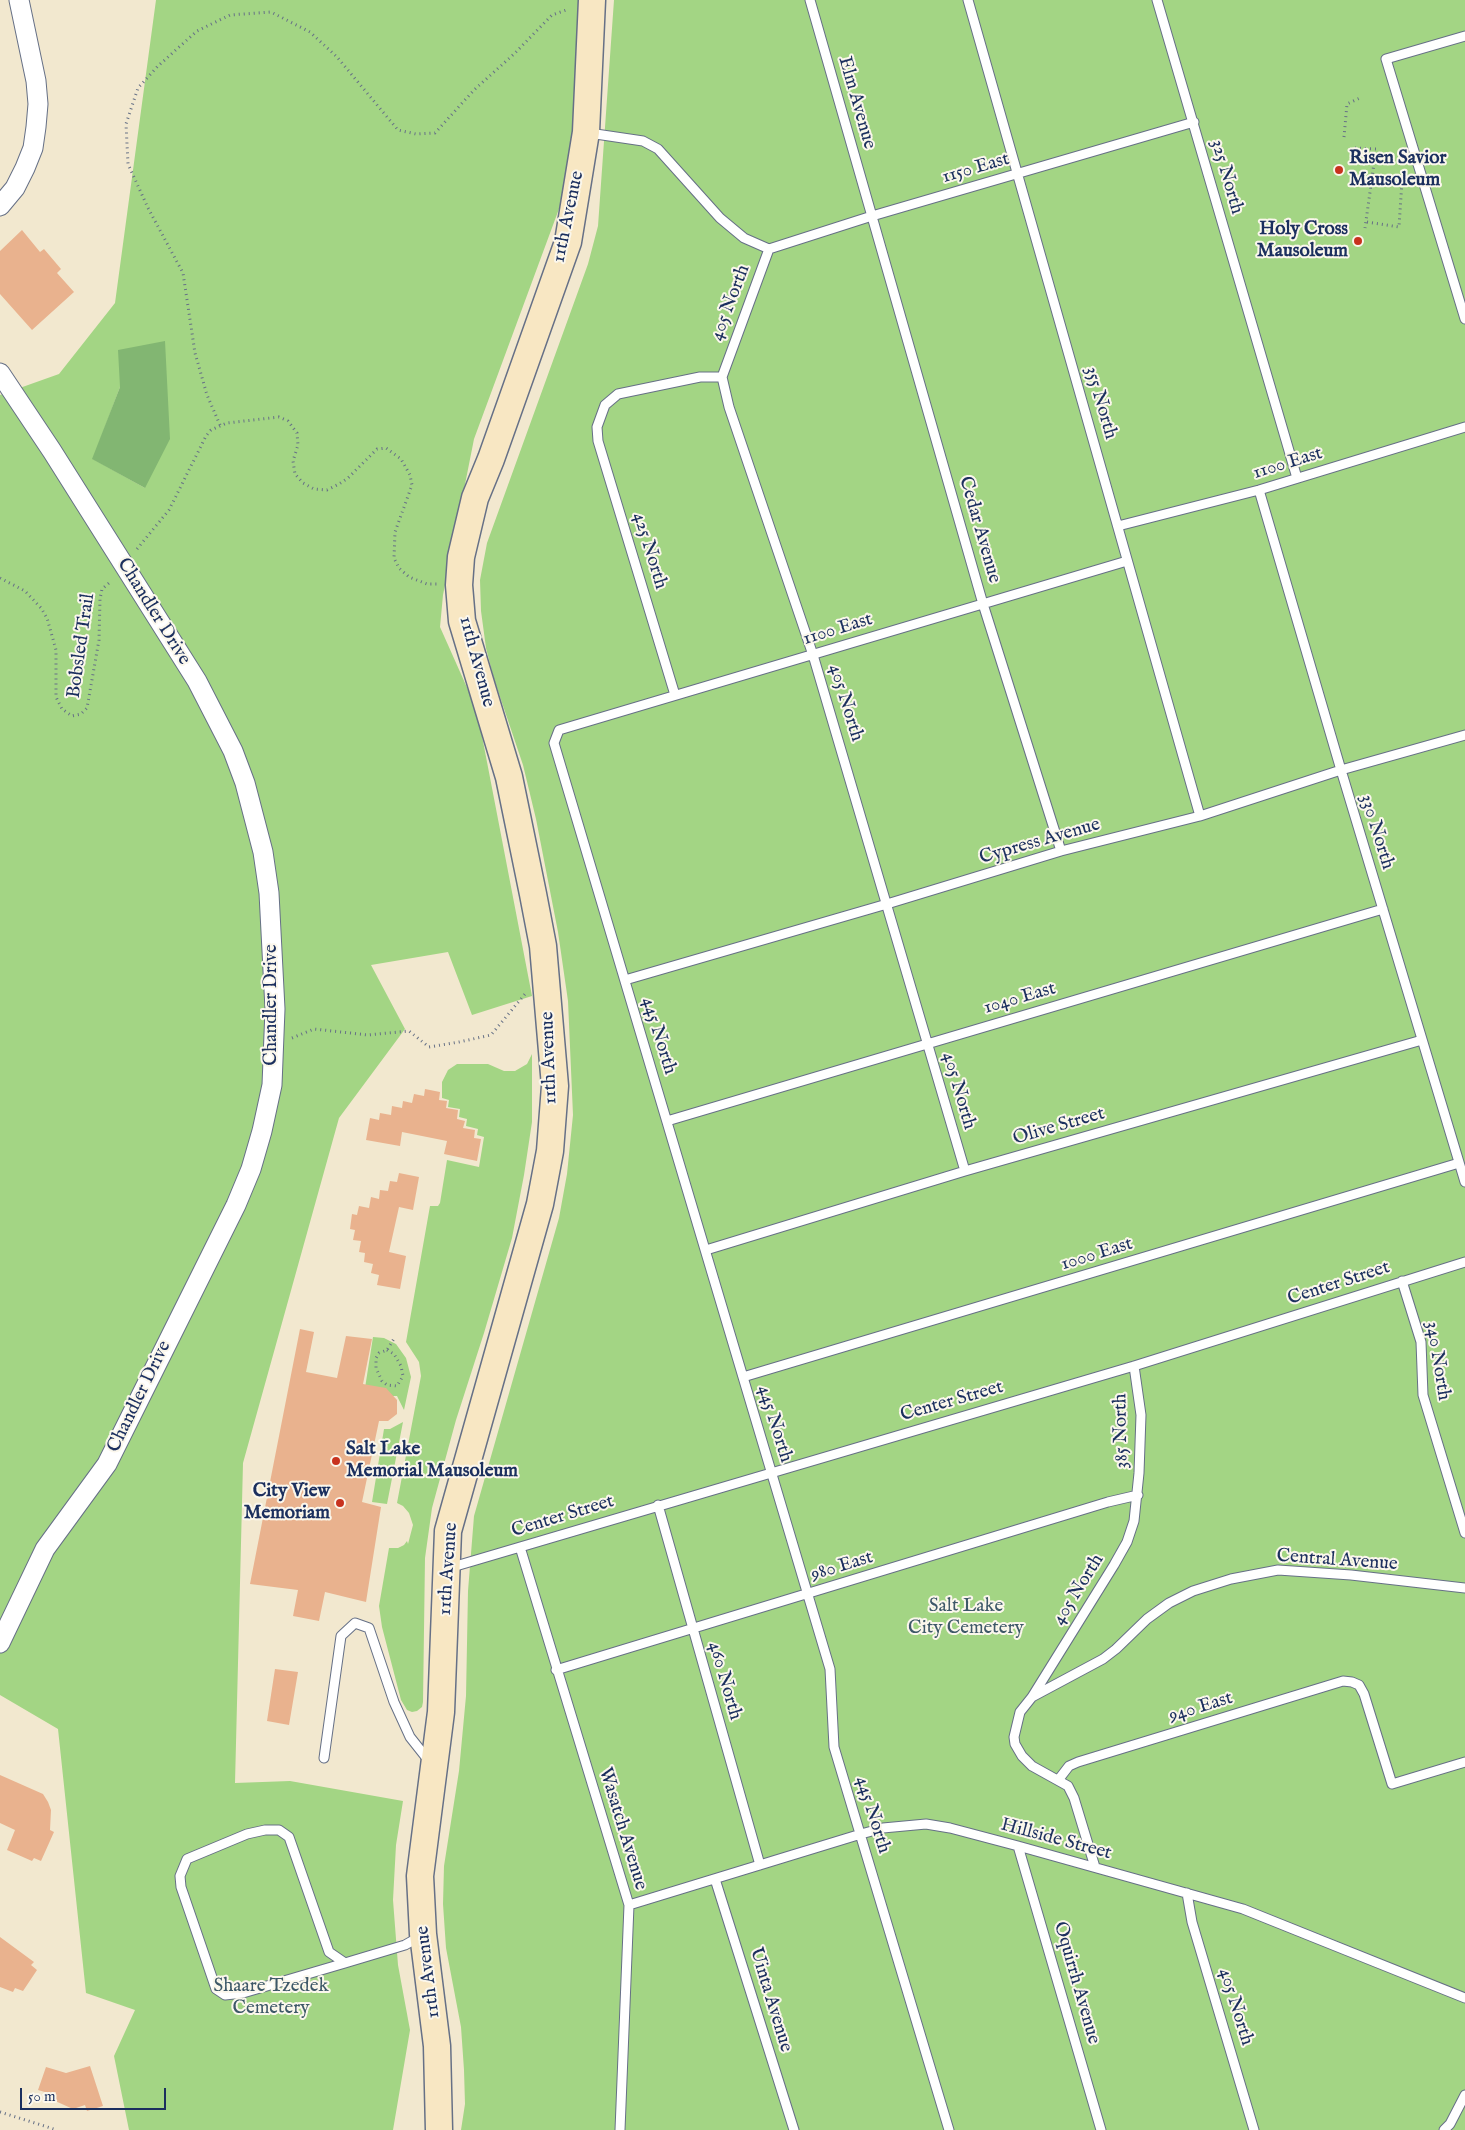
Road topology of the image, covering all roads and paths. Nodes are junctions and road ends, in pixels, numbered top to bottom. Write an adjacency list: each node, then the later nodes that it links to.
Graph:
1 (19, 0): 14 (street)
2 (810, 0): 15 (lane, Elm Avenue)
3 (968, 0): 12 (lane, 355 North)
4 (1157, 0): 8 (lane, 325 North)
5 (584, 3): 9 (street, 11th Avenue); 22 (path)
6 (1465, 36): 13 (lane)
7 (1362, 97): 10 (path)
8 (1194, 122): 12 (lane, 1150 East); 24 (lane, 325 North)
9 (586, 132): 18 (lane); 31 (street, 11th Avenue)
10 (1344, 136)
11 (1354, 148): 16 (path)
12 (1017, 174): 15 (lane, 1150 East); 26 (lane, 355 North)
13 (1421, 174): 16 (path); 19 (lane)
14 (0, 206)
15 (872, 216): 18 (lane, 1150 East); 32 (lane, Cedar Avenue)
16 (1367, 222): 17 (path)
17 (1366, 228)
18 (769, 250): 21 (lane, 405 North)
19 (1465, 319)
20 (0, 373): 46 (street, Chandler Drive)
21 (722, 377): 33 (lane, 405 North); 34 (lane, 425 North)
22 (220, 425): 27 (path); 31 (path)
23 (1465, 427): 24 (lane, 1100 East)
24 (1297, 478): 25 (lane, 1100 East)
25 (1259, 490): 26 (lane, 1100 East); 37 (lane, 330 North)
26 (1118, 526): 28 (lane, 355 North)
27 (137, 550)
28 (1127, 561): 32 (lane, 1100 East); 38 (lane, 355 North)
29 (0, 578): 30 (path, Bobsled Trail)
30 (109, 583)
31 (459, 584): 42 (street, 11th Avenue)
32 (983, 604): 33 (lane, 1100 East); 39 (lane, Cedar Avenue)
33 (814, 654): 34 (lane, 1100 East); 40 (lane, 405 North)
34 (675, 696): 35 (lane, 1100 East)
35 (559, 730): 43 (lane, 445 North)
36 (1465, 735): 37 (lane, Cypress Avenue)
37 (1341, 770): 38 (lane, Cypress Avenue); 41 (lane, 330 North)
38 (1200, 816): 39 (lane, Cypress Avenue)
39 (1061, 851): 40 (lane, Cypress Avenue)
40 (888, 904): 43 (lane, Cypress Avenue); 45 (lane, 405 North)
41 (1382, 909): 44 (lane, 330 North); 45 (lane, 1040 East)
42 (545, 971): 46 (path); 63 (street, 11th Avenue)
43 (624, 980): 47 (lane, 445 North)
44 (1422, 1040): 48 (lane, 330 North); 49 (lane, Olive Street)
45 (927, 1043): 47 (lane, 1040 East); 49 (lane, 405 North)
46 (275, 1044): 67 (street, Chandler Drive)
47 (667, 1121): 51 (lane, 445 North)
48 (1459, 1164): 50 (lane, 330 North); 57 (lane, 1000 East)
49 (965, 1171): 51 (lane, Olive Street)
50 (1465, 1182)
51 (706, 1250): 57 (lane, 445 North)
52 (1465, 1262): 53 (lane, Center Street)
53 (1402, 1281): 56 (lane, Center Street); 61 (lane, 340 North)
54 (395, 1337): 55 (path)
55 (387, 1350): 55 (path)
56 (1134, 1366): 58 (lane, Center Street); 59 (lane, 385 North)
57 (743, 1377): 58 (lane, 445 North)
58 (772, 1472): 60 (lane, Center Street); 65 (lane, 445 North)
59 (1138, 1495): 65 (lane, 980 East); 69 (lane, 405 North)
60 (658, 1505): 62 (lane, Center Street); 66 (lane, 460 North)
61 (1465, 1533)
62 (520, 1547): 63 (lane, Center Street); 68 (lane, Wasatch Avenue)
63 (446, 1569): 72 (street, 11th Avenue)
64 (1465, 1588): 69 (lane, Central Avenue)
65 (808, 1595): 66 (lane, 980 East); 74 (lane, 445 North)
66 (692, 1629): 68 (lane, 980 East); 76 (lane, 460 North)
67 (0, 1643)
68 (556, 1670): 80 (lane, Wasatch Avenue)
69 (1032, 1697): 73 (lane, 405 North)
70 (324, 1758): 72 (lane)
71 (1465, 1762): 73 (lane, 940 East)
72 (434, 1768): 81 (street, 11th Avenue)
73 (1059, 1779): 77 (lane)
74 (861, 1834): 75 (lane, Hillside Street); 76 (lane, Hillside Street); 90 (lane, 445 North)
75 (1018, 1846): 77 (lane, Hillside Street); 91 (lane, Oquirrh Avenue)
76 (760, 1865): 78 (lane, Hillside Street)
77 (1095, 1867): 79 (lane, Hillside Street)
78 (715, 1879): 80 (lane, Hillside Street); 89 (lane, Uinta Avenue)
79 (1187, 1893): 83 (lane, Hillside Street); 92 (lane, 405 North)
80 (628, 1905): 88 (lane, Wasatch Avenue)
81 (423, 1934): 82 (lane); 87 (street, 11th Avenue)
82 (345, 1963): 82 (lane)
83 (1465, 1998)
84 (1465, 2095): 93 (lane)
85 (0, 2112): 86 (path)
86 (57, 2130)
87 (439, 2130)
88 (620, 2130)
89 (794, 2130)
90 (949, 2130)
91 (1101, 2130)
92 (1254, 2130)
93 (1444, 2130)

